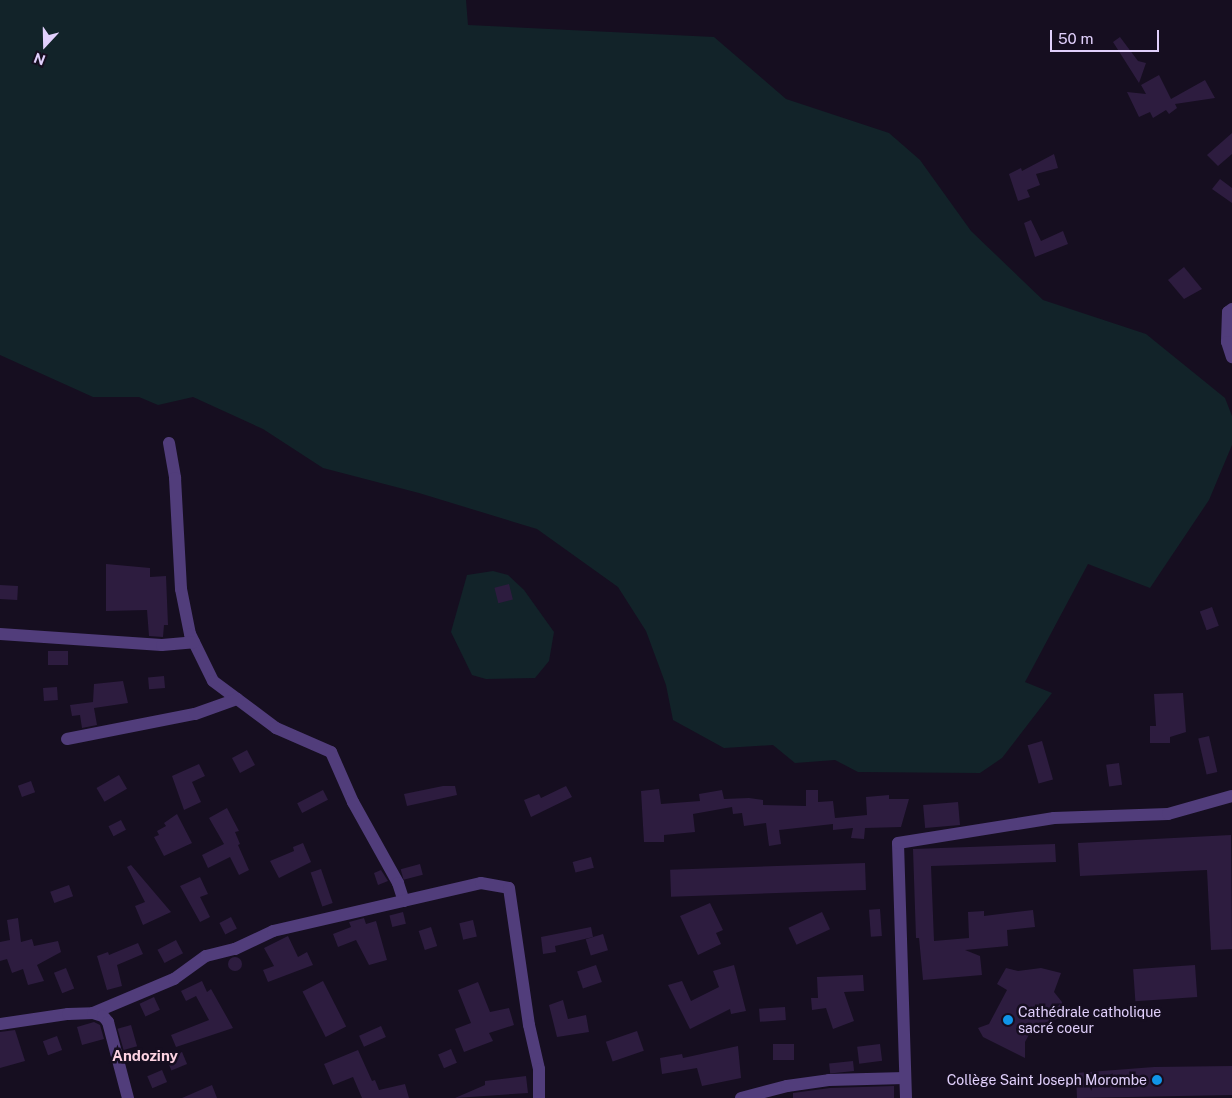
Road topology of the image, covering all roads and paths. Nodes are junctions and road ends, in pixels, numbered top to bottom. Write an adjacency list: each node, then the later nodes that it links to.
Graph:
1 (1232, 309): 2 (street)
2 (1232, 357)
3 (169, 443): 5 (street)
4 (0, 634): 5 (street)
5 (194, 642): 6 (street)
6 (237, 698): 7 (street); 9 (street)
7 (67, 740)
8 (1232, 796): 12 (street)
9 (404, 901): 10 (street); 14 (street)
10 (93, 1012): 11 (street); 13 (street)
11 (0, 1024)
12 (906, 1078): 15 (street); 16 (street)
13 (128, 1098)
14 (539, 1098)
15 (742, 1098)
16 (906, 1098)

